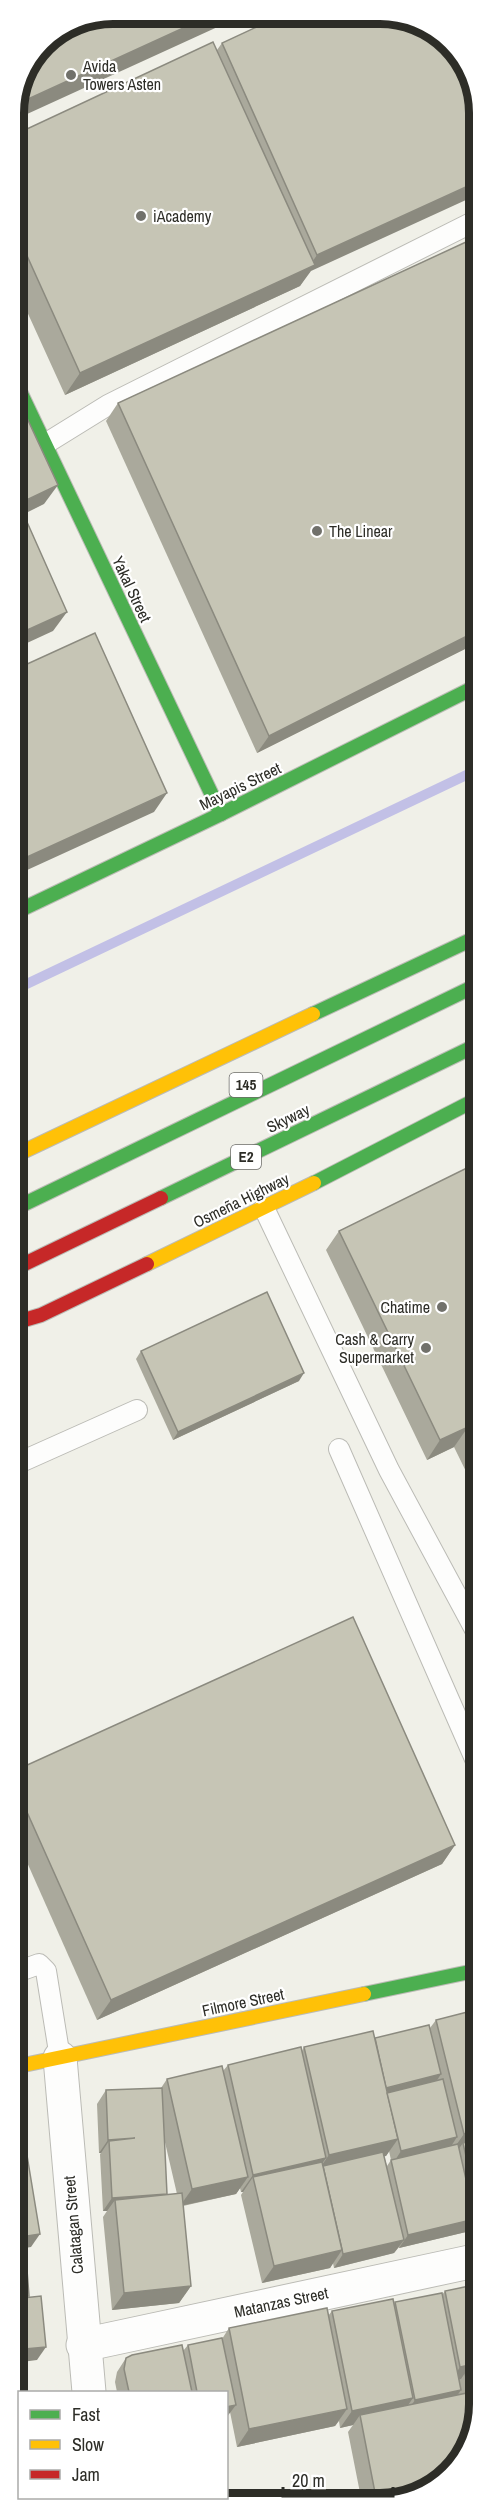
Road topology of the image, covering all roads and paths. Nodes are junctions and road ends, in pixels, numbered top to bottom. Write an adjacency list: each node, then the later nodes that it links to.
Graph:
1 (469, 224): 3 (lane)
2 (24, 400): 3 (main road, Yakal Street)
3 (45, 444): 5 (main road, Yakal Street)
4 (469, 690): 5 (main road, Mayapis Street)
5 (221, 814): 6 (main road, Mayapis Street)
6 (24, 908)
7 (469, 941): 12 (main road)
8 (469, 977): 13 (main road, 145)
9 (469, 989): 14 (main road)
10 (469, 1049): 16 (main road, Skyway / E2)
11 (469, 1103): 15 (main road, Osmeña Highway)
12 (24, 1151)
13 (24, 1193)
14 (24, 1204)
15 (264, 1208): 17 (main road, Osmeña Highway); 21 (lane)
16 (24, 1264)
17 (24, 1320)
18 (137, 1410): 20 (lane)
19 (339, 1449): 22 (lane)
20 (24, 1461)
21 (469, 1618)
22 (469, 1745)
23 (24, 1969): 25 (lane)
24 (469, 1972): 25 (main road, Filmore Street)
25 (60, 2058): 26 (main road, Filmore Street); 28 (street, Calatagan Street)
26 (24, 2065)
27 (469, 2262): 28 (street, Matanzas Street)
28 (83, 2345): 29 (street, Calatagan Street)
29 (89, 2391)

